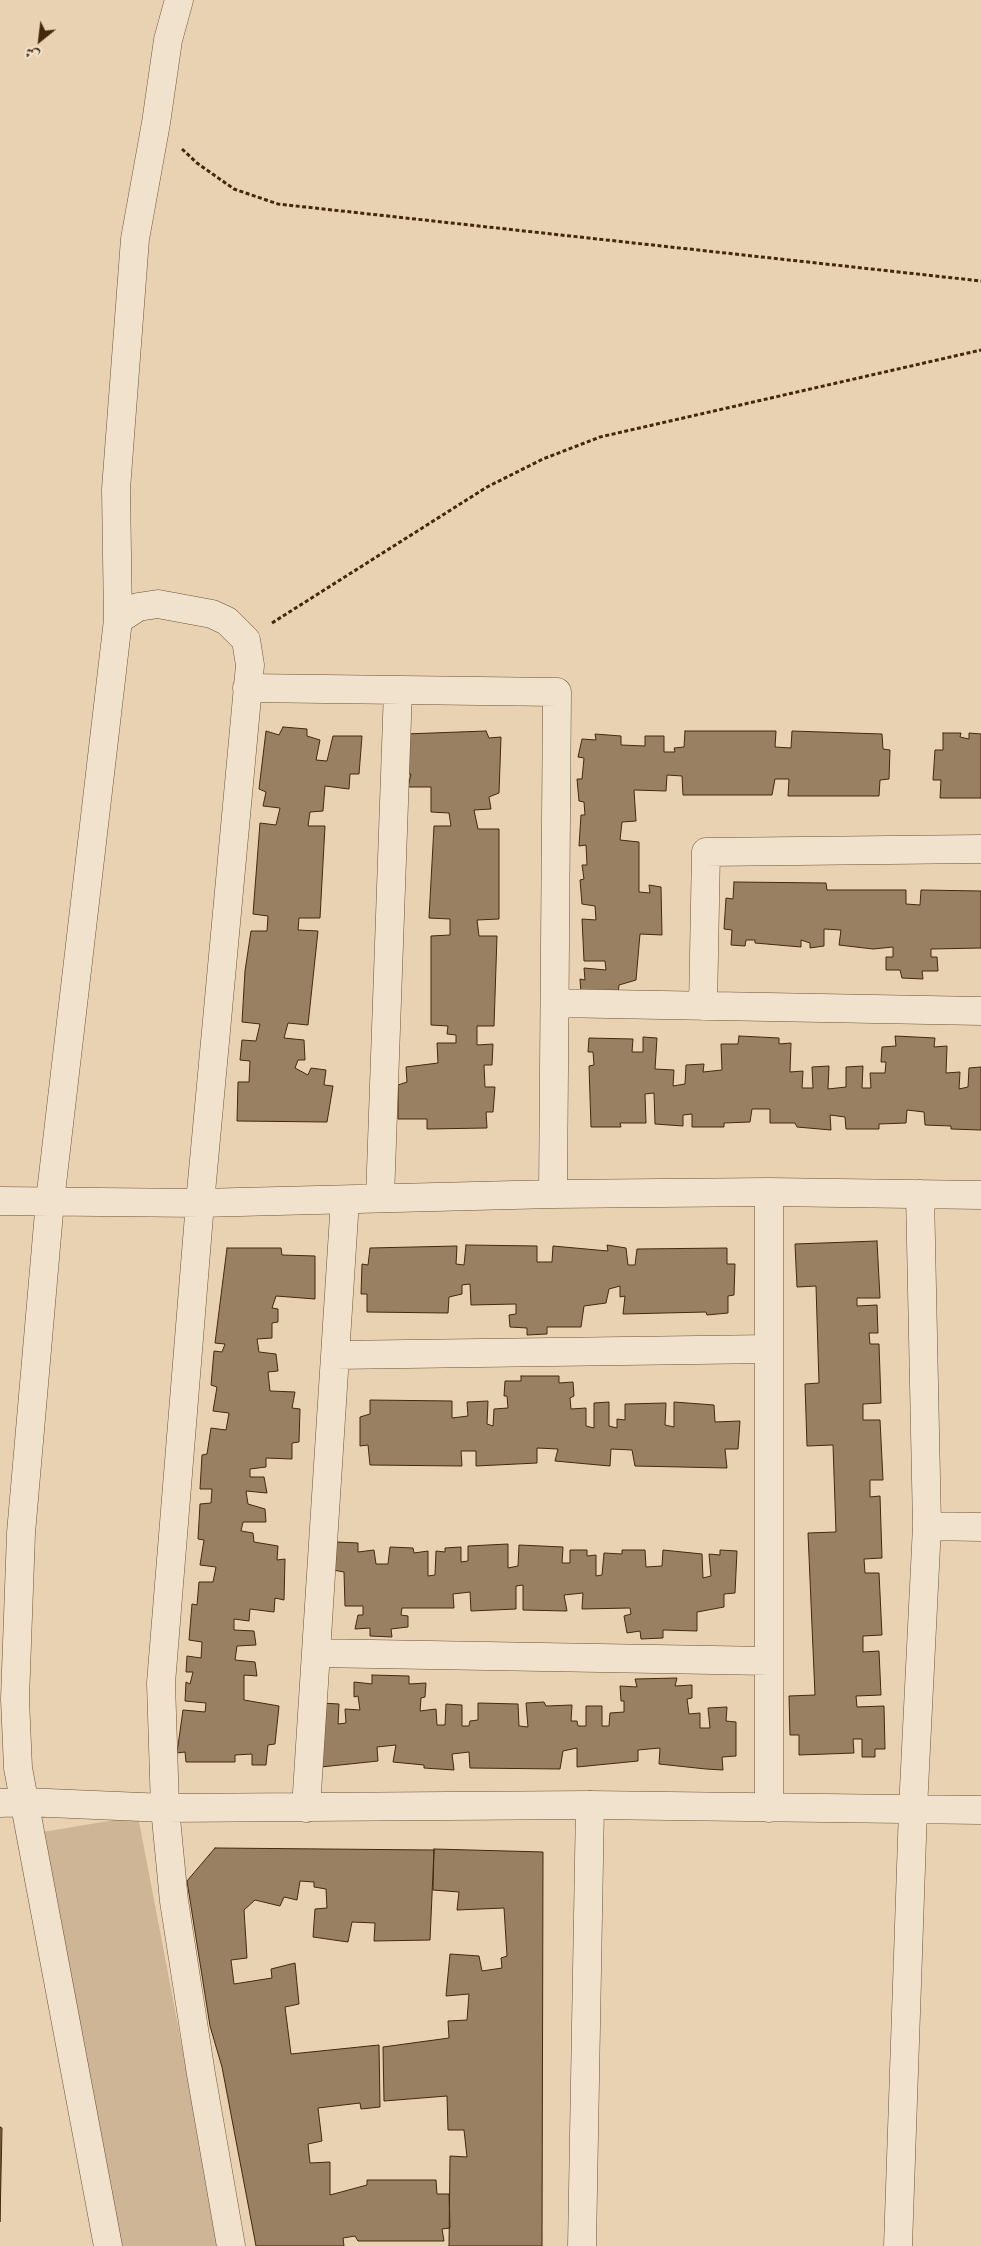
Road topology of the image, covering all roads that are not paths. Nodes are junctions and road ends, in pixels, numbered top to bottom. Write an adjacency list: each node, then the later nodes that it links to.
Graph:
1 (179, 0): 2 (street)
2 (118, 620): 3 (street); 16 (street)
3 (247, 688): 4 (street); 17 (street)
4 (398, 690): 6 (street); 13 (street)
5 (981, 848): 7 (street)
6 (555, 1003): 7 (street); 10 (street)
7 (703, 1006): 8 (street)
8 (981, 1011)
9 (769, 1192): 10 (street); 11 (street); 18 (street)
10 (554, 1194): 13 (street)
11 (920, 1194): 12 (street); 20 (street)
12 (981, 1194)
13 (380, 1198): 14 (street)
14 (345, 1200): 17 (street); 19 (street)
15 (0, 1201): 16 (street)
16 (50, 1201): 17 (street); 24 (street)
17 (200, 1203): 26 (street)
18 (769, 1349): 19 (street); 23 (street)
19 (335, 1355): 22 (street)
20 (927, 1526): 21 (street); 29 (street)
21 (981, 1527)
22 (316, 1654): 23 (street); 27 (street)
23 (769, 1661): 28 (street)
24 (12, 1802): 26 (street); 31 (street)
25 (590, 1805): 27 (street); 28 (street); 33 (street)
26 (165, 1808): 27 (street); 32 (street)
27 (306, 1808)
28 (769, 1808): 29 (street)
29 (913, 1810): 30 (street); 34 (street)
30 (981, 1810)
31 (108, 2246)
32 (231, 2246)
33 (582, 2246)
34 (898, 2246)

